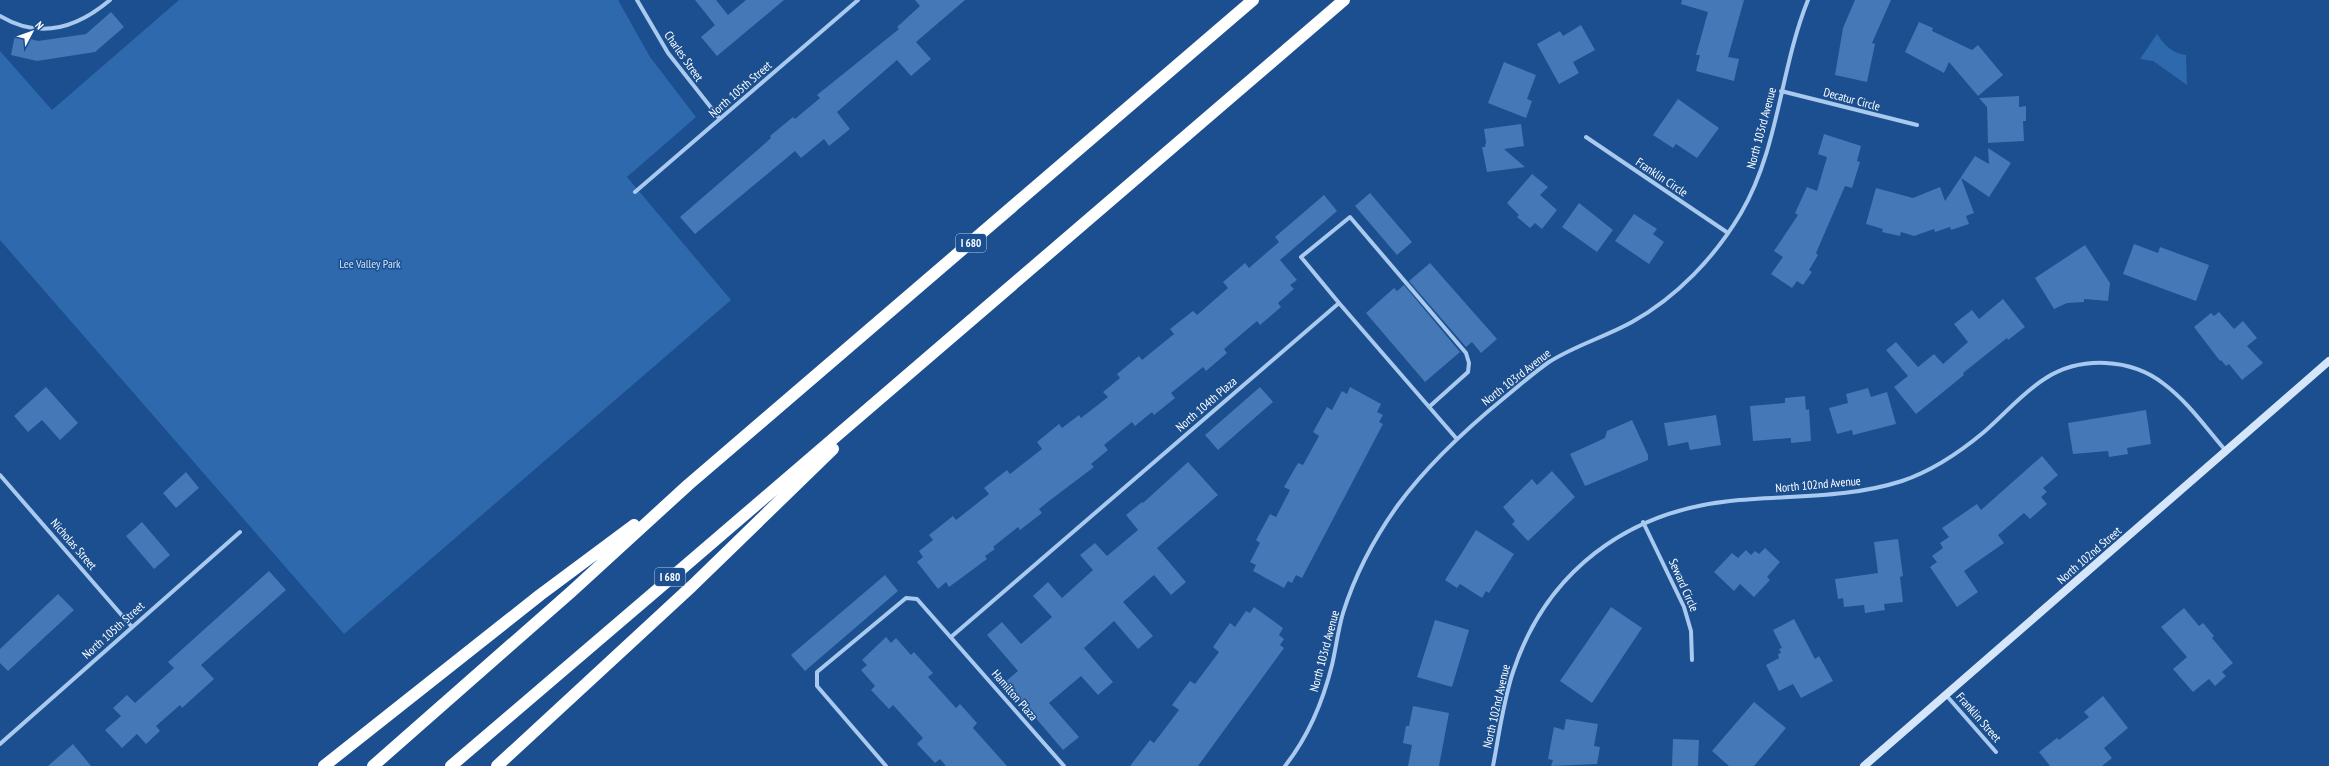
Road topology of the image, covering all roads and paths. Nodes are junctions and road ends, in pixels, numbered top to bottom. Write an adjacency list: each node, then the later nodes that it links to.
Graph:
1 (110, 0): 7 (street)
2 (637, 0): 9 (street, Charles Street)
3 (858, 0): 9 (street, North 105th Street)
4 (1253, 0): 21 (highway, I 680)
5 (1344, 0): 16 (highway, I 680)
6 (1808, 0): 8 (street, North 103rd Avenue)
7 (0, 16)
8 (1781, 92): 10 (street, Decatur Circle); 13 (street, North 103rd Avenue)
9 (720, 119): 12 (street, North 105th Street)
10 (1917, 125)
11 (1586, 137): 13 (street, Franklin Circle)
12 (635, 192)
13 (1728, 233): 18 (street, North 103rd Avenue)
14 (1339, 303): 17 (street); 17 (street); 25 (street, North 104th Plaza)
15 (2329, 361): 19 (main road, North 102nd Street)
16 (893, 390): 32 (highway, I 680); 33 (highway)
17 (1429, 406): 18 (street)
18 (1456, 438): 36 (street, North 103rd Avenue)
19 (2226, 451): 22 (street, North 102nd Avenue); 27 (main road, North 102nd Street)
20 (0, 475): 24 (street, Nicholas Street)
21 (688, 485): 30 (highway); 31 (highway, I 680)
22 (1644, 522): 26 (street, Seward Circle); 37 (street, North 102nd Avenue)
23 (240, 532): 24 (street, North 105th Street)
24 (132, 627): 28 (street, North 105th Street)
25 (951, 637): 34 (street, Hamilton Plaza); 35 (street, Hamilton Plaza)
26 (1692, 660)
27 (1946, 695): 29 (street, Franklin Street); 38 (main road, North 102nd Street)
28 (0, 744)
29 (1996, 752)
30 (324, 766)
31 (373, 766)
32 (451, 766)
33 (497, 766)
34 (886, 766)
35 (1064, 766)
36 (1285, 766)
37 (1493, 766)
38 (1864, 766)

